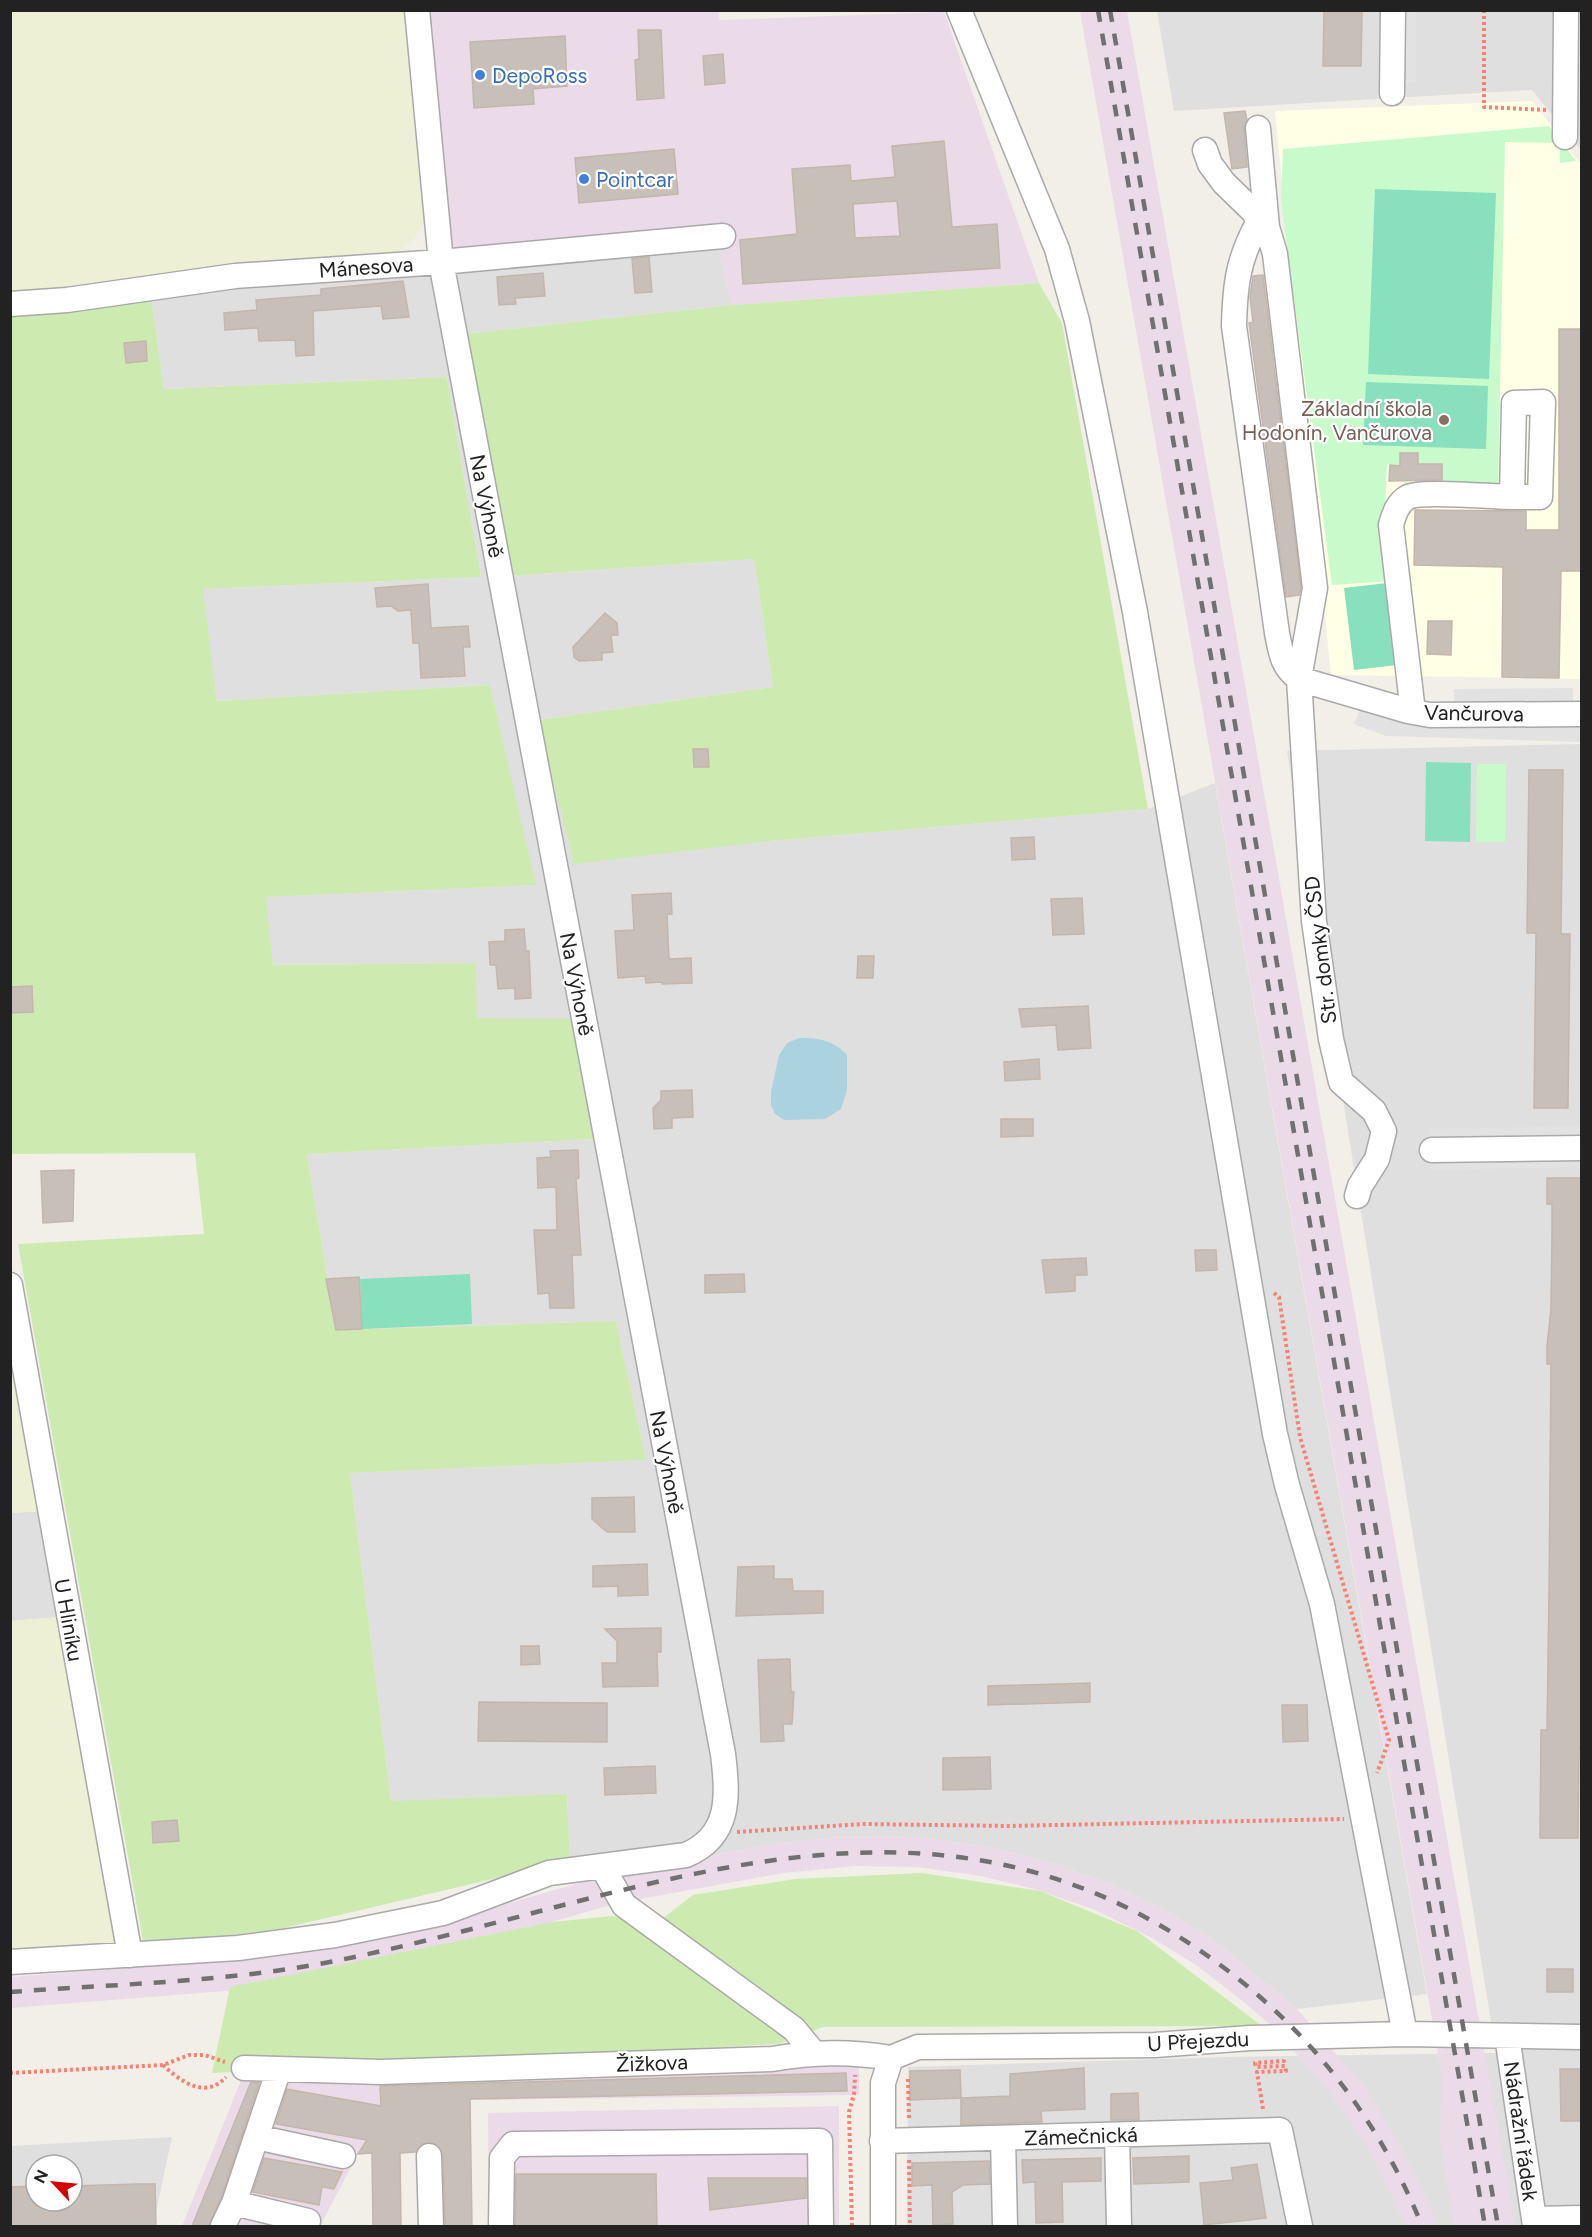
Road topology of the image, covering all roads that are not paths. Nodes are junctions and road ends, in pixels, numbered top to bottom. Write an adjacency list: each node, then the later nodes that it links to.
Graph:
1 (417, 10): 11 (street, Na Výhoně)
2 (959, 10): 24 (street)
3 (1393, 10): 5 (street)
4 (1566, 10): 7 (street)
5 (1392, 93)
6 (1258, 128): 9 (street)
7 (1564, 136)
8 (1205, 150): 9 (street)
9 (1262, 225): 14 (street, Str. domky ČSD); 14 (street)
10 (723, 236): 11 (street, Mánesova)
11 (441, 262): 12 (street, Mánesova); 21 (street, Na Výhoně)
12 (10, 304)
13 (1512, 497): 15 (street)
14 (1299, 679): 15 (street, Vančurova); 19 (street, Str. domky ČSD)
15 (1413, 712): 16 (street, Vančurova)
16 (1581, 714)
17 (1581, 1148): 18 (street)
18 (1432, 1150)
19 (1357, 1196)
20 (10, 1285): 22 (street, U Hliníku)
21 (602, 1866): 22 (street); 27 (street)
22 (130, 1955): 23 (street)
23 (10, 1962)
24 (1405, 2034): 25 (street, U Přejezdu); 28 (street, U Přejezdu)
25 (1507, 2036): 26 (street, U Přejezdu); 40 (street, Nádražní řádek)
26 (1581, 2037)
27 (813, 2052): 28 (street, Žižkova); 30 (street, Žižkova)
28 (891, 2058): 34 (street)
29 (239, 2068): 30 (street, Žižkova)
30 (279, 2069): 32 (street)
31 (1117, 2135): 33 (street, Zámečnická); 47 (street); 48 (street, Zámečnická)
32 (256, 2138): 35 (street); 37 (street)
33 (1004, 2138): 34 (street, Zámečnická); 46 (street)
34 (882, 2141): 45 (street)
35 (343, 2156)
36 (429, 2156): 42 (street)
37 (234, 2203): 39 (street); 41 (street)
38 (1581, 2218): 40 (street)
39 (308, 2221)
40 (1535, 2223)
41 (223, 2226)
42 (431, 2226)
43 (501, 2226): 44 (street)
44 (821, 2226)
45 (883, 2226)
46 (1005, 2226)
47 (1119, 2226)
48 (1300, 2226)

